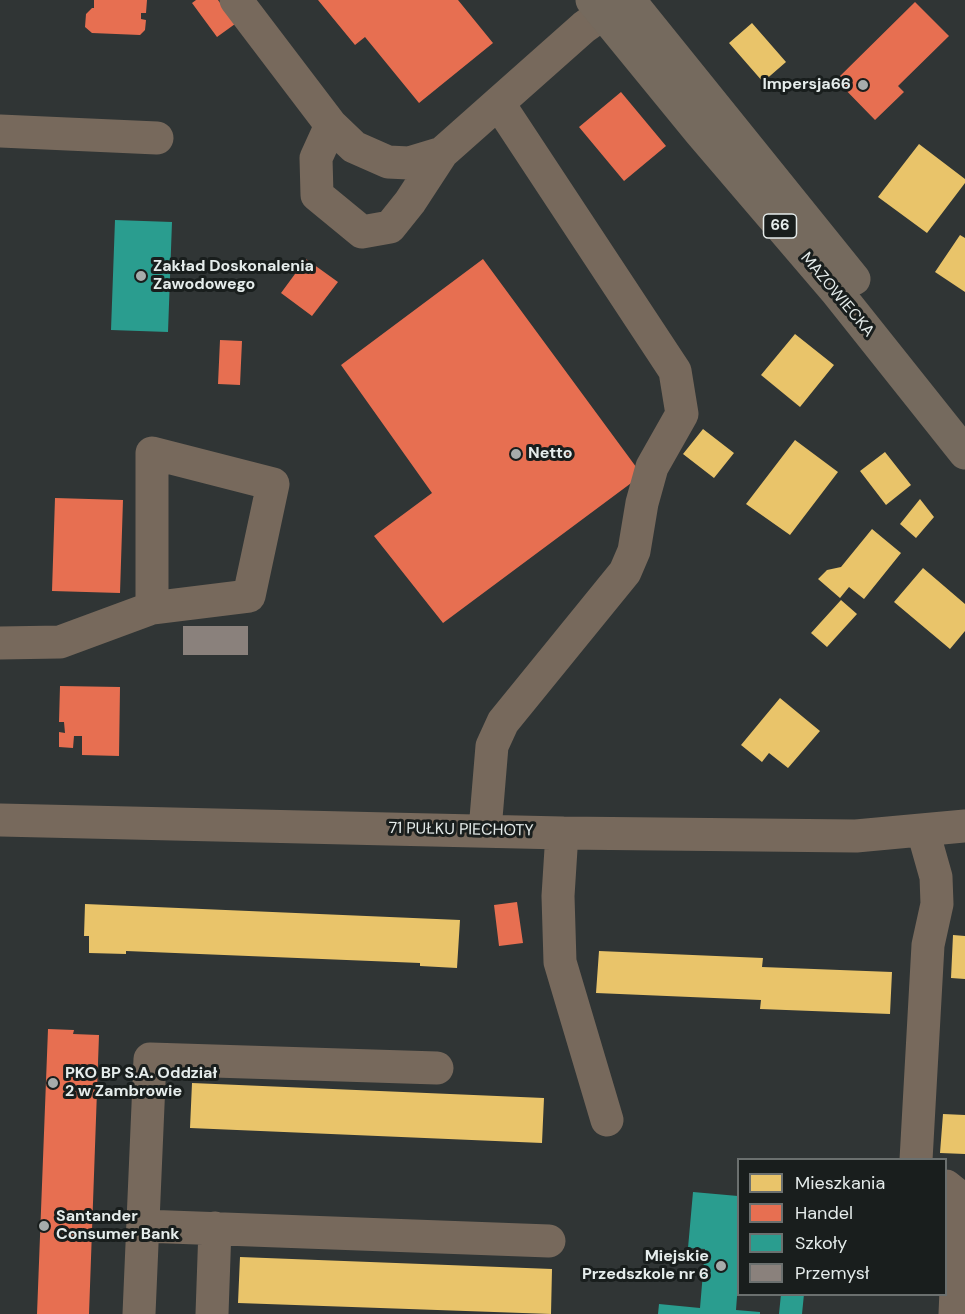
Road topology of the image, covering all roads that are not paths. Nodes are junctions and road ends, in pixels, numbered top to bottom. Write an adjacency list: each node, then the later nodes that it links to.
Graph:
1 (236, 0): 4 (street)
2 (611, 3): 3 (street); 8 (main road, MAZOWIECKA / 66); 9 (main road, MAZOWIECKA / 66)
3 (499, 104): 7 (street); 15 (street)
4 (332, 125): 7 (street); 7 (street)
5 (0, 131): 6 (street)
6 (157, 138)
7 (442, 153)
8 (965, 419)
9 (965, 453)
10 (152, 608): 10 (street); 11 (street)
11 (0, 643)
12 (965, 815): 16 (street, 71 PUŁKU PIECHOTY)
13 (0, 820): 15 (street, 71 PUŁKU PIECHOTY)
14 (965, 826): 16 (street, 71 PUŁKU PIECHOTY)
15 (485, 830): 17 (street, 71 PUŁKU PIECHOTY)
16 (922, 831): 17 (street, 71 PUŁKU PIECHOTY); 18 (street)
17 (562, 833): 20 (street)
18 (951, 904): 21 (street)
19 (436, 1068): 23 (street)
20 (607, 1120)
21 (916, 1158)
22 (947, 1187): 28 (street)
23 (143, 1226): 24 (street); 26 (street)
24 (215, 1228): 25 (street); 27 (street)
25 (549, 1241)
26 (139, 1314)
27 (212, 1314)
28 (955, 1314)

